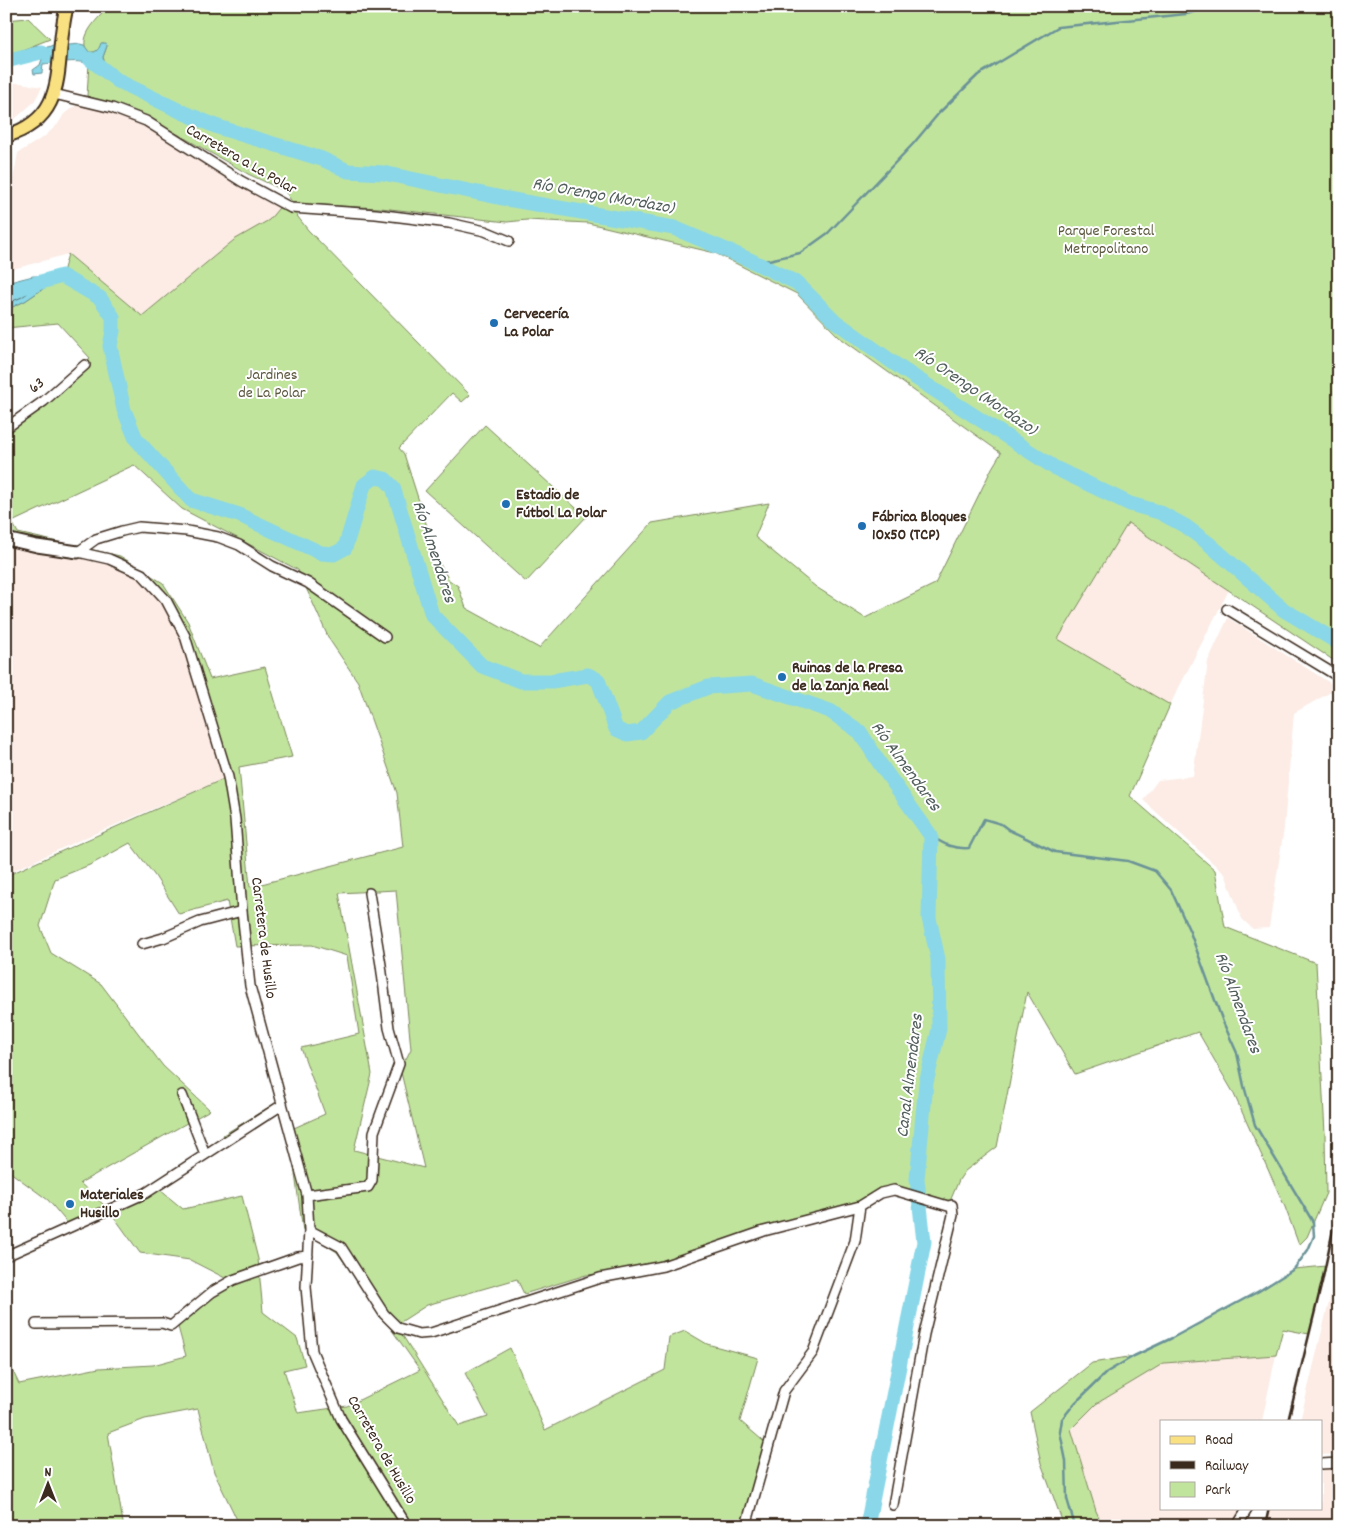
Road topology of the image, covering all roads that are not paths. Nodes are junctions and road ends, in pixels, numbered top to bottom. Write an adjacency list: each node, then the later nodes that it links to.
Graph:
1 (66, 6): 2 (main road)
2 (56, 90): 3 (main road); 4 (street, Carretera a La Polar)
3 (6, 136)
4 (509, 241)
5 (85, 365): 6 (street, 63)
6 (6, 428)
7 (6, 538): 8 (street, Carretera de Husillo)
8 (78, 552): 10 (street); 13 (street, Carretera de Husillo)
9 (1227, 608): 11 (street)
10 (385, 637)
11 (1339, 677)
12 (369, 893): 18 (street)
13 (242, 911): 14 (street); 16 (street, Carretera de Husillo)
14 (142, 944)
15 (182, 1095): 17 (street)
16 (282, 1105): 17 (street); 18 (street, Carretera de Husillo)
17 (205, 1154): 21 (street)
18 (307, 1195): 20 (street, Carretera de Husillo)
19 (860, 1206): 20 (street); 26 (street); 29 (street)
20 (309, 1230): 22 (street, Carretera de Husillo)
21 (6, 1256)
22 (308, 1256): 23 (street); 28 (street, Carretera de Husillo)
23 (36, 1324)
24 (1339, 1463): 25 (street)
25 (1322, 1464)
26 (893, 1505)
27 (1247, 1510): 30 (street)
28 (407, 1526)
29 (746, 1526)
30 (1237, 1526)

